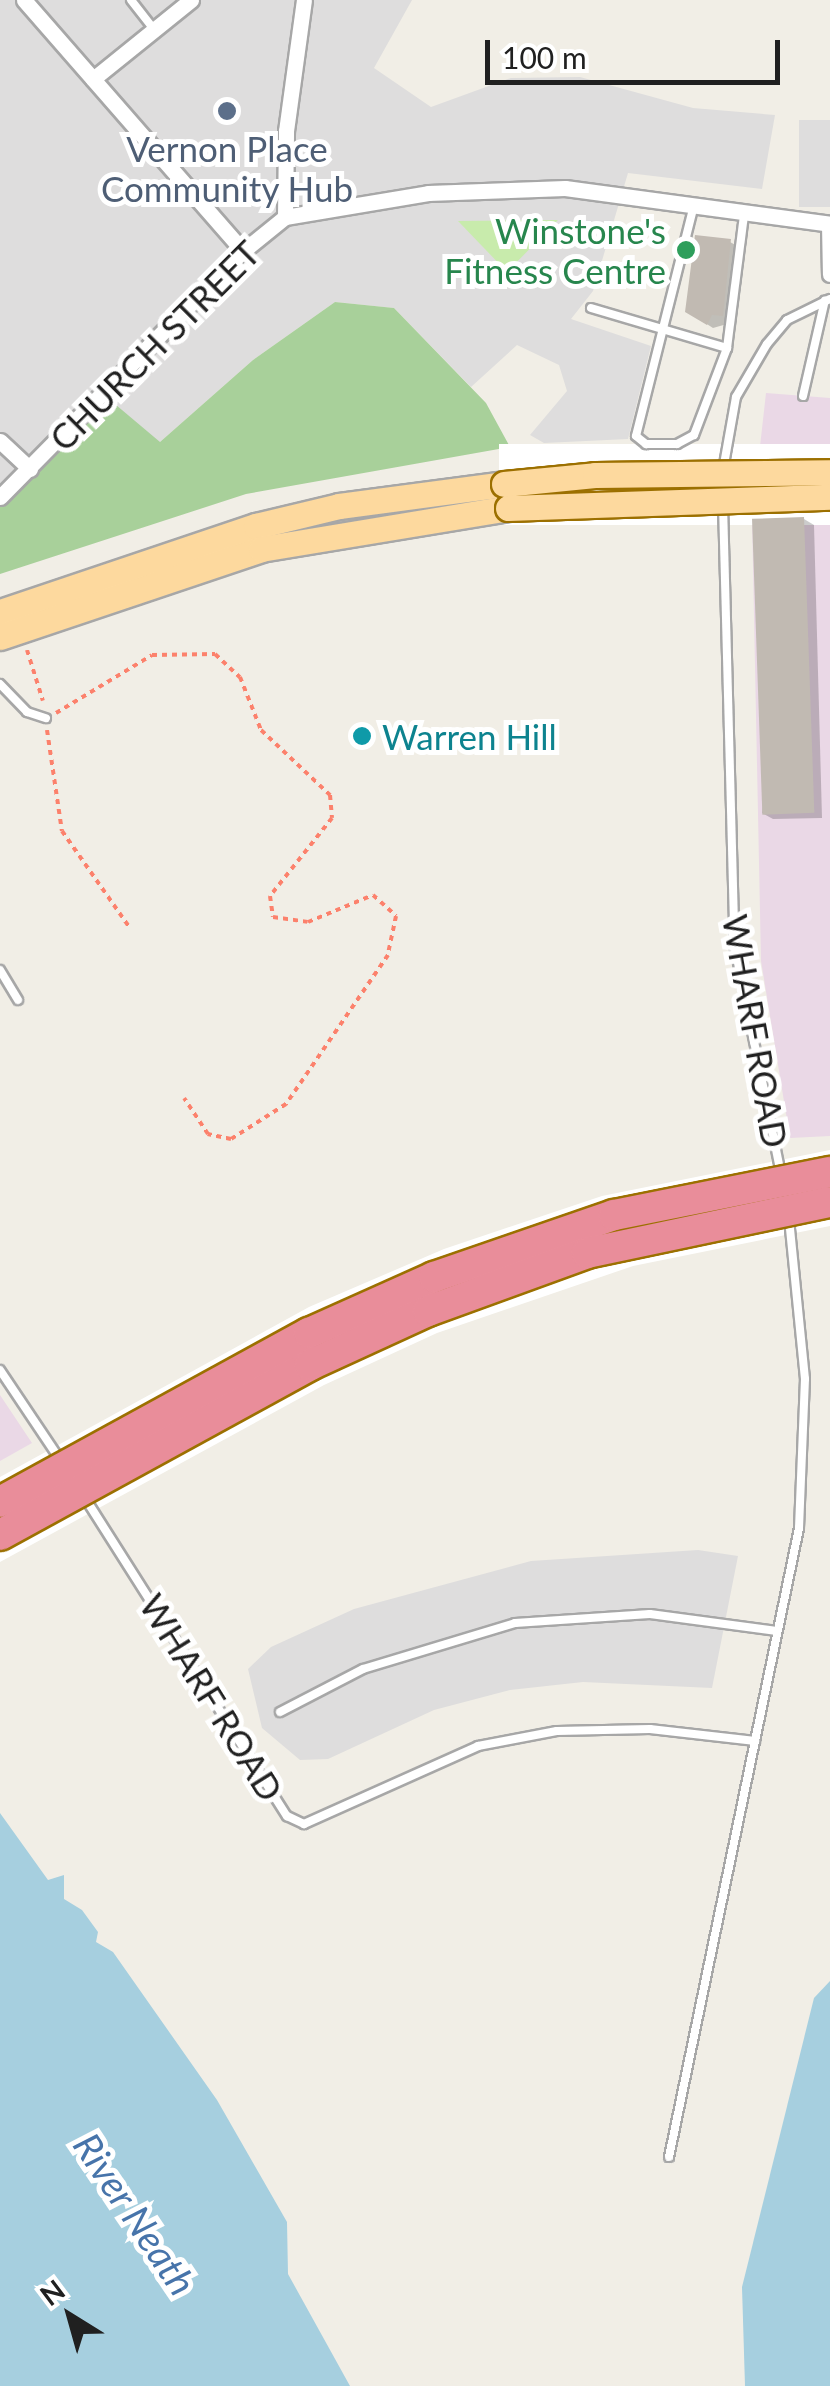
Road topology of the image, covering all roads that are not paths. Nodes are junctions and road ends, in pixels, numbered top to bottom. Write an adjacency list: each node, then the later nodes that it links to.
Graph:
1 (24, 0): 6 (street)
2 (131, 0): 5 (lane)
3 (191, 0): 5 (street)
4 (300, 2): 9 (street)
5 (154, 30): 6 (street)
6 (92, 79): 12 (street)
7 (694, 206): 8 (street, CHURCH STREET); 9 (street, CHURCH STREET); 16 (lane)
8 (744, 215): 10 (street, CHURCH STREET); 17 (lane)
9 (286, 217): 12 (street, CHURCH STREET)
10 (830, 224): 11 (street)
11 (829, 244): 13 (street)
12 (244, 251): 20 (street, CHURCH STREET)
13 (830, 274)
14 (827, 300): 18 (lane); 36 (lane, WHARF ROAD)
15 (590, 308): 16 (lane)
16 (664, 329): 17 (lane); 17 (lane)
17 (727, 348)
18 (803, 396)
19 (0, 441): 20 (street)
20 (30, 469): 23 (street, CHURCH STREET)
21 (830, 472): 22 (main road, bridge)
22 (506, 496): 24 (main road, bridge); 25 (main road); 26 (main road)
23 (0, 497)
24 (830, 497)
25 (0, 612)
26 (5, 647)
27 (0, 684): 28 (lane)
28 (46, 718)
29 (0, 970): 30 (lane)
30 (18, 1000)
31 (830, 1172): 34 (highway, bridge)
32 (830, 1202): 35 (highway, bridge)
33 (0, 1370): 38 (lane, WHARF ROAD)
34 (0, 1502)
35 (0, 1535)
36 (777, 1632): 37 (lane); 38 (lane, WHARF ROAD)
37 (280, 1712)
38 (754, 1740): 39 (lane, WHARF ROAD)
39 (668, 2157)

